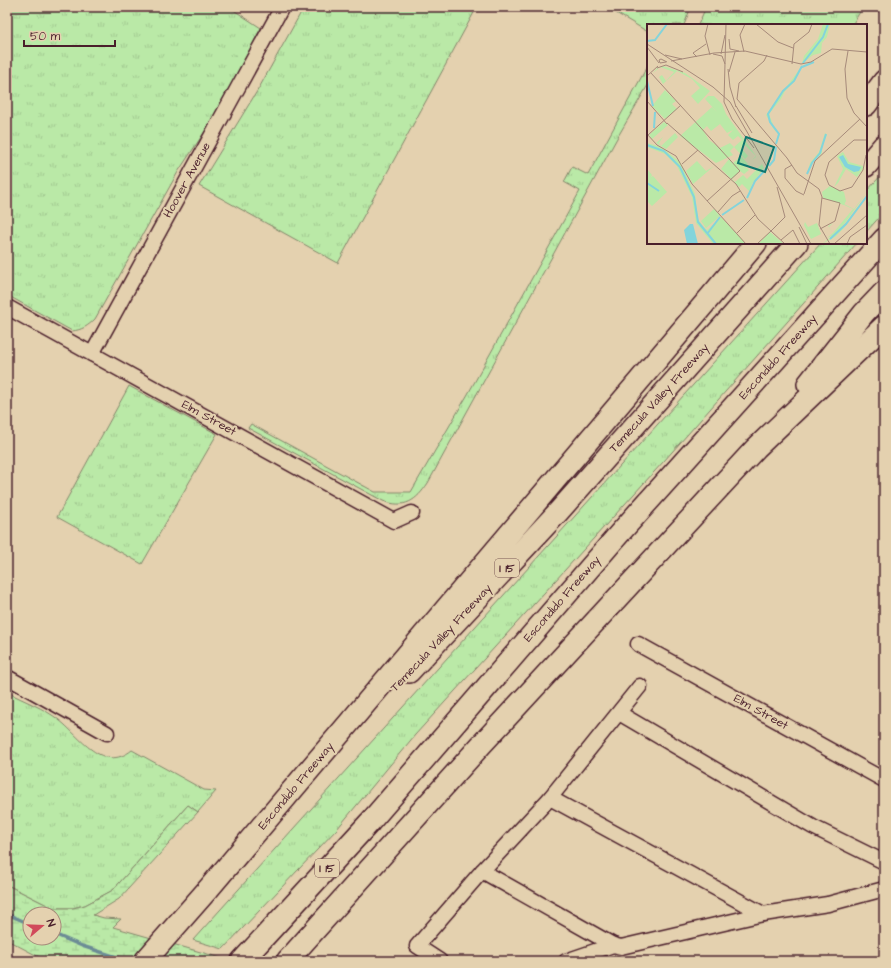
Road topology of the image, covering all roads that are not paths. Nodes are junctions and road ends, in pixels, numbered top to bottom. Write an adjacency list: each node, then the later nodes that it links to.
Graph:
1 (282, 7): 12 (street, Hoover Avenue)
2 (884, 80): 3 (highway)
3 (867, 104)
4 (884, 145): 5 (highway)
5 (867, 165)
6 (884, 239): 29 (highway, Escondido Freeway / I 15)
7 (755, 244): 24 (highway, Escondido Freeway)
8 (796, 244): 24 (highway, Temecula Valley Freeway / I 15)
9 (884, 292): 13 (highway)
10 (7, 307): 12 (street, Elm Street)
11 (884, 326): 13 (highway)
12 (92, 354): 14 (street, Elm Street)
13 (756, 448): 30 (highway)
14 (412, 513)
15 (638, 644): 20 (street, Elm Street)
16 (7, 677): 19 (street)
17 (640, 686): 18 (street)
18 (619, 713): 21 (street); 22 (street)
19 (107, 733)
20 (884, 780)
21 (550, 798): 23 (street); 26 (street)
22 (884, 862)
23 (482, 871): 27 (street); 31 (street)
24 (210, 887): 28 (highway, Escondido Freeway / I 15)
25 (884, 889): 26 (street)
26 (763, 914): 27 (street)
27 (614, 945): 32 (street)
28 (145, 961)
29 (242, 961)
30 (288, 961)
31 (440, 961)
32 (566, 961)

